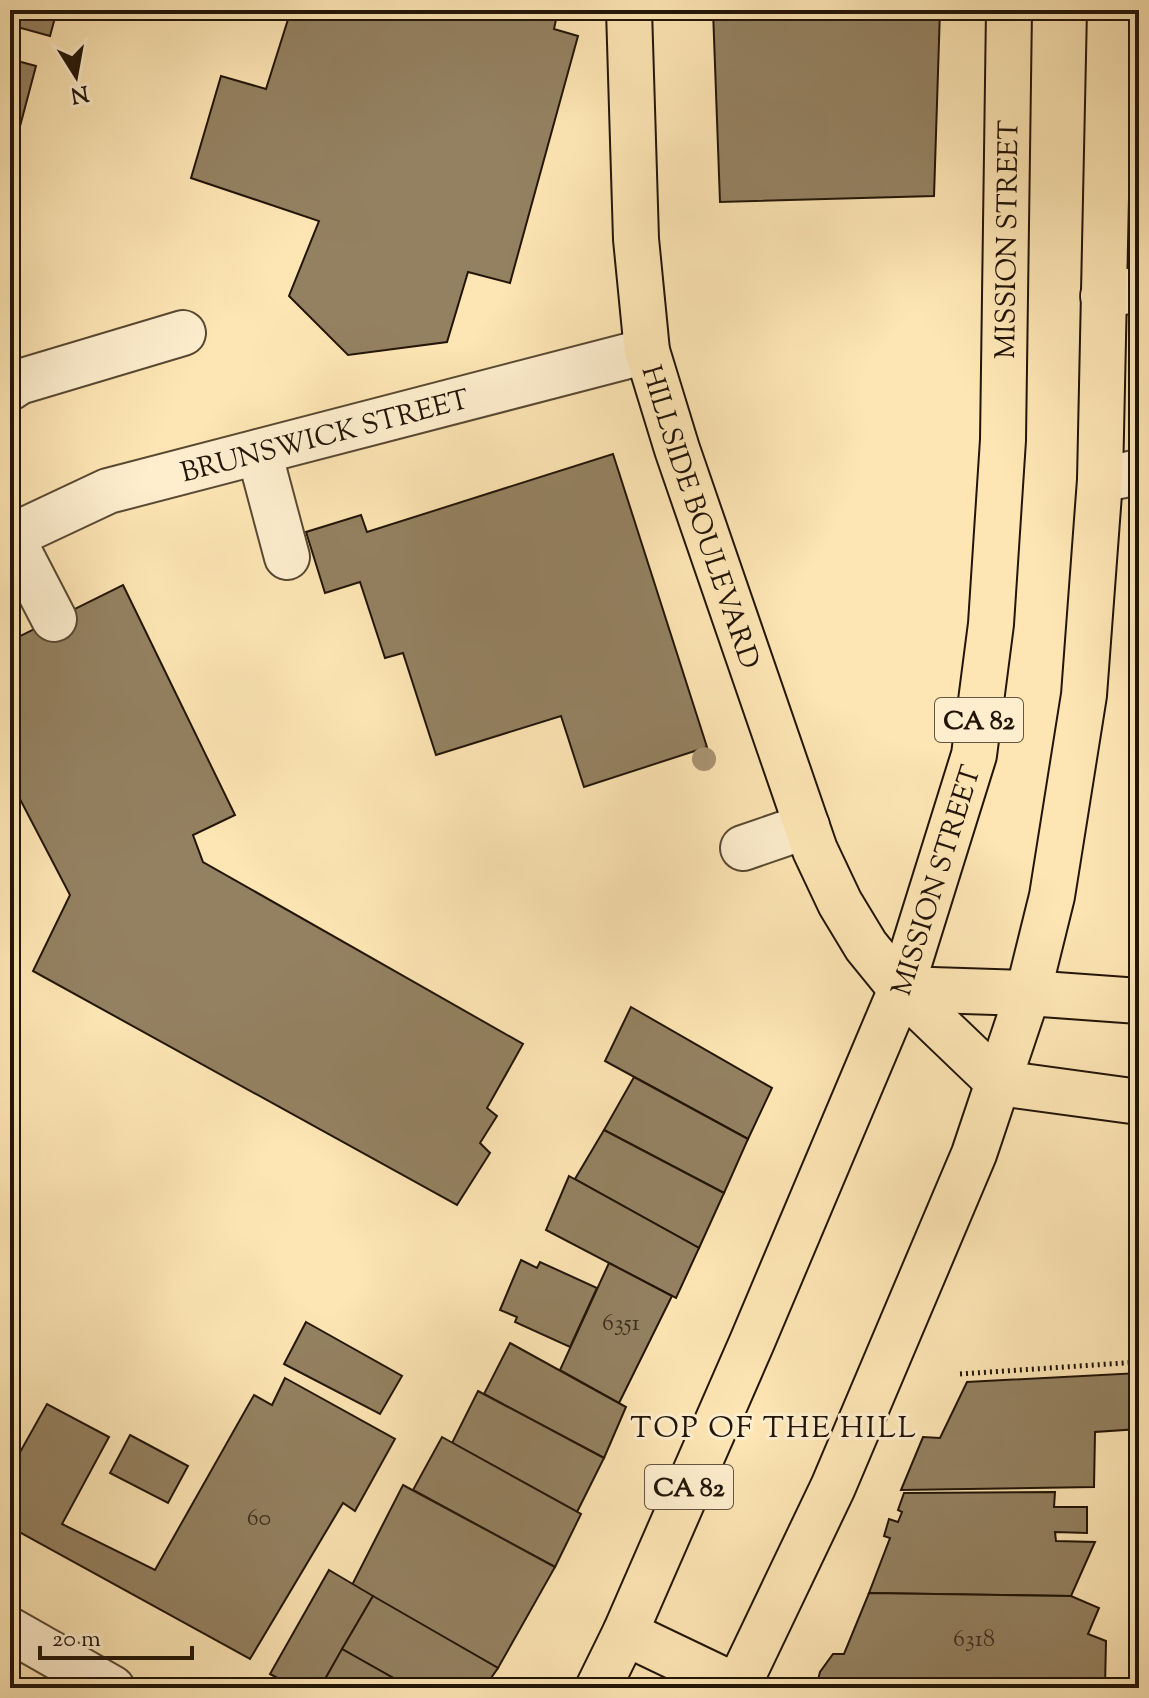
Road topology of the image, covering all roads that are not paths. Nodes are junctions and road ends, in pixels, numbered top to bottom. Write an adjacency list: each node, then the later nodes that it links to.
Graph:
1 (629, 10): 6 (main road, HILLSIDE BOULEVARD)
2 (1009, 10): 15 (main road, MISSION STREET / CA 82)
3 (1110, 10): 4 (main road)
4 (1121, 292): 9 (main road)
5 (183, 333): 7 (street)
6 (647, 351): 8 (street, BRUNSWICK STREET); 13 (main road, HILLSIDE BOULEVARD)
7 (10, 388)
8 (259, 452): 10 (street, BRUNSWICK STREET); 11 (street)
9 (1120, 476): 16 (main road)
10 (10, 536): 12 (street)
11 (287, 557)
12 (54, 619)
13 (807, 826): 14 (street); 15 (main road, HILLSIDE BOULEVARD)
14 (743, 848)
15 (901, 989): 16 (main road); 18 (main road, HILLSIDE BOULEVARD); 21 (main road, MISSION STREET / CA 82)
16 (1028, 993): 17 (main road); 18 (main road)
17 (1139, 1001)
18 (999, 1083): 19 (main road); 24 (main road)
19 (1139, 1102)
20 (10, 1630): 22 (street)
21 (625, 1633): 23 (main road, MISSION STREET / CA 82); 24 (main road)
22 (112, 1688)
23 (598, 1688)
24 (739, 1688)

